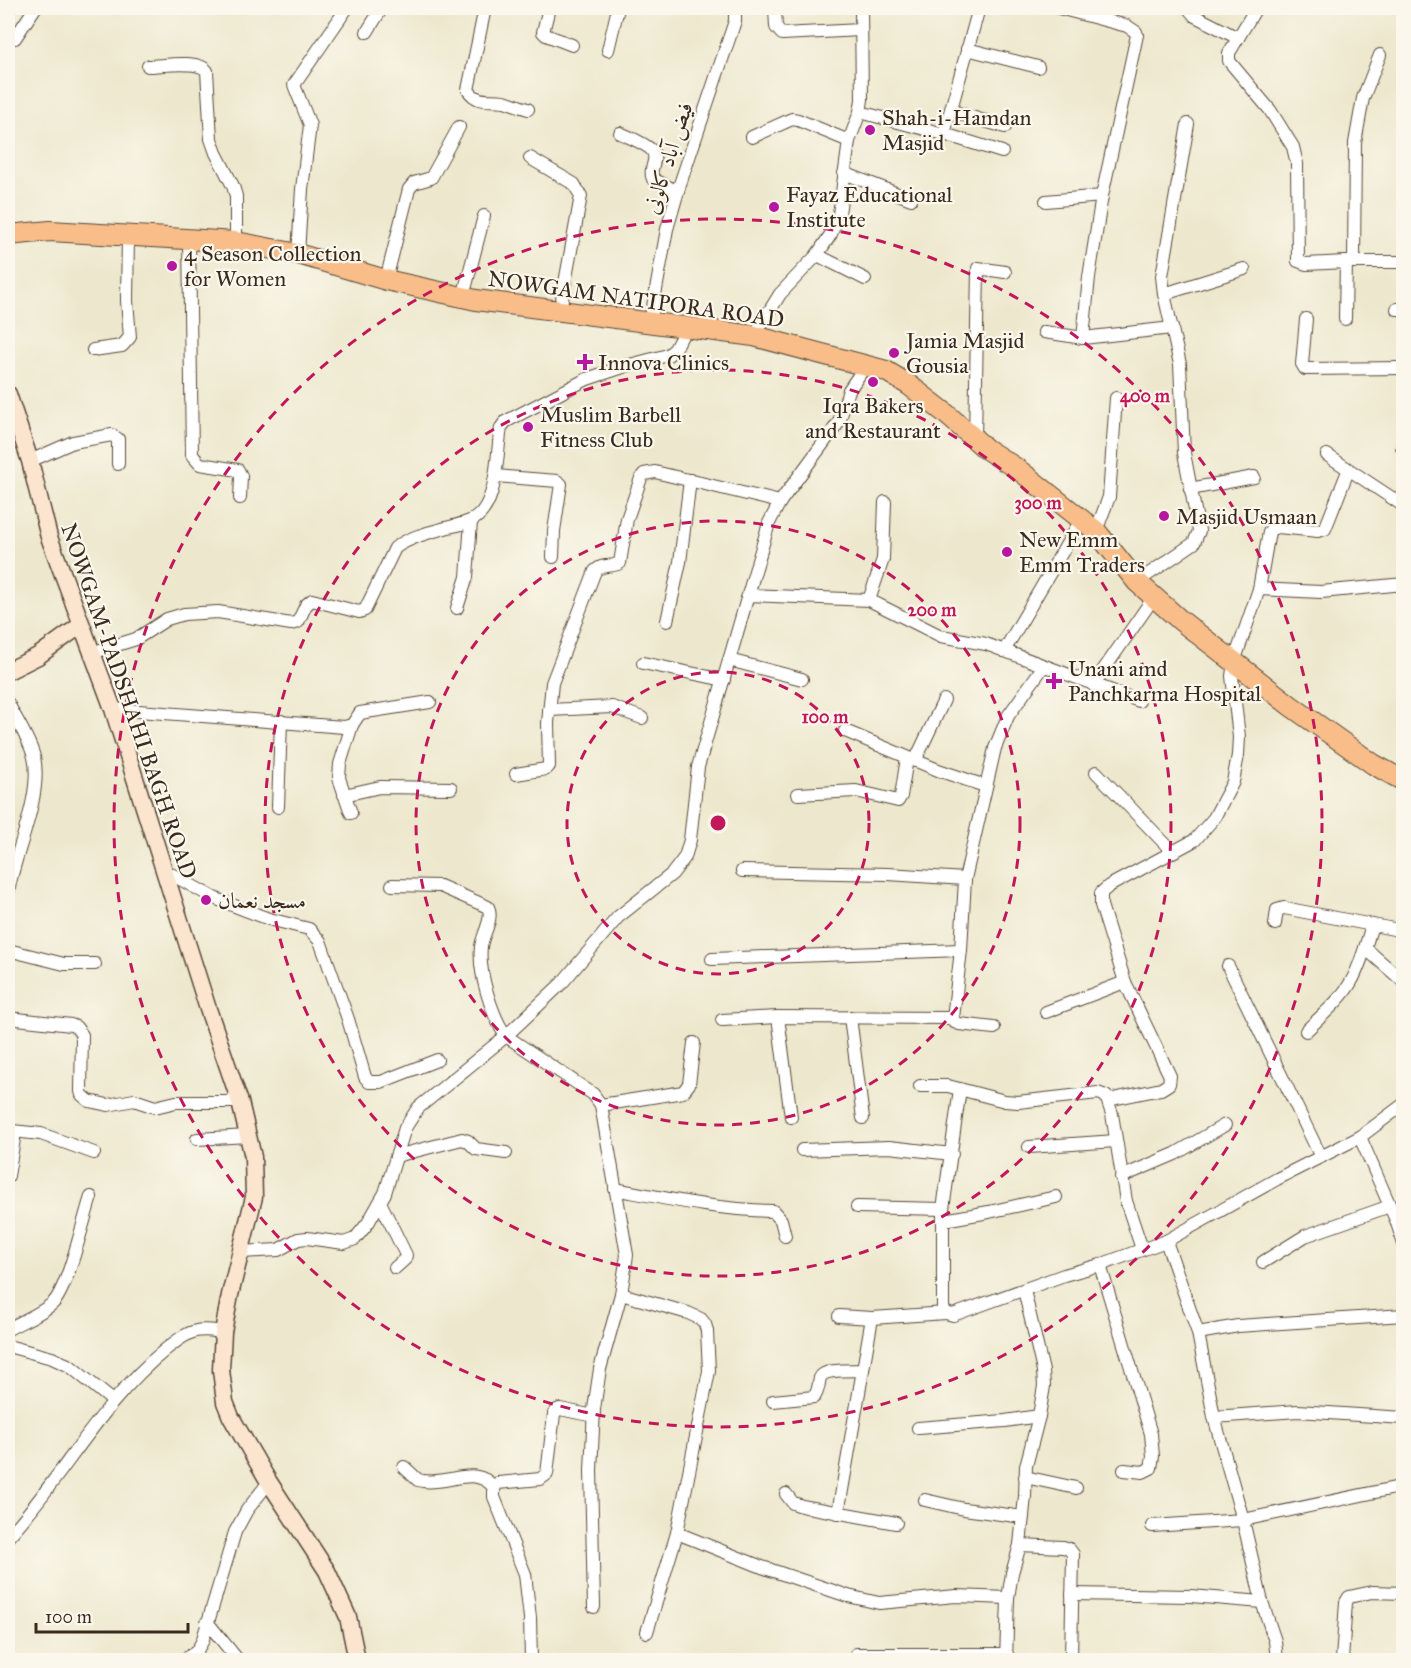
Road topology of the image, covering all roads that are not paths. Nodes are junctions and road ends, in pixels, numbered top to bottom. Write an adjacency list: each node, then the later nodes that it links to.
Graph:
1 (35, 8): 16 (street)
2 (347, 8): 46 (street)
3 (382, 8): 15 (street)
4 (484, 8): 24 (street)
5 (549, 8): 18 (street)
6 (618, 8): 20 (street)
7 (735, 8): 37 (street, فیض آباد کالونی)
8 (775, 8): 14 (street)
9 (861, 8): 14 (street)
10 (979, 8): 19 (street)
11 (1059, 8): 38 (street)
12 (1188, 8): 17 (street)
13 (1256, 8): 17 (street)
14 (861, 30): 26 (street)
15 (367, 32)
16 (15, 38)
17 (1238, 39): 48 (street)
18 (572, 45)
19 (967, 49): 23 (street); 25 (street)
20 (608, 50)
21 (1380, 55): 48 (street)
22 (148, 66): 45 (street)
23 (1038, 67)
24 (528, 110)
25 (951, 111): 29 (street); 31 (street)
26 (860, 112): 31 (street); 33 (street)
27 (1188, 124): 54 (street)
28 (459, 127): 53 (street)
29 (1005, 127)
30 (620, 133): 37 (street)
31 (944, 134): 34 (street)
32 (752, 137): 33 (street)
33 (849, 141): 36 (street)
34 (1002, 152)
35 (530, 158): 56 (street)
36 (844, 173): 39 (street); 47 (street)
37 (678, 192): 59 (street, فیض آباد کالونی)
38 (1102, 196): 40 (street); 64 (street)
39 (911, 199)
40 (1046, 201)
41 (484, 216): 55 (street)
42 (8, 235): 43 (main road, NOWGAM NATIPORA ROAD)
43 (128, 235): 44 (main road, NOWGAM NATIPORA ROAD); 65 (street)
44 (189, 238): 45 (main road, NOWGAM NATIPORA ROAD); 80 (street)
45 (236, 242): 46 (main road, NOWGAM NATIPORA ROAD)
46 (298, 254): 53 (main road, NOWGAM NATIPORA ROAD)
47 (817, 255): 52 (street); 63 (street)
48 (1350, 262): 49 (street); 57 (street)
49 (1404, 262)
50 (1244, 269): 54 (street)
51 (1005, 272): 71 (street)
52 (865, 279)
53 (386, 280): 55 (main road, NOWGAM NATIPORA ROAD)
54 (1164, 294): 61 (street)
55 (463, 297): 56 (main road, NOWGAM NATIPORA ROAD)
56 (560, 310): 59 (main road, NOWGAM NATIPORA ROAD)
57 (1345, 319)
58 (1306, 320): 67 (street)
59 (650, 323): 60 (main road, NOWGAM NATIPORA ROAD)
60 (686, 328): 63 (main road, NOWGAM NATIPORA ROAD); 76 (street)
61 (1172, 328): 64 (street); 79 (street)
62 (1044, 332): 64 (street)
63 (754, 336): 66 (main road, NOWGAM NATIPORA ROAD)
64 (1083, 338)
65 (93, 350)
66 (866, 365): 71 (main road, NOWGAM NATIPORA ROAD); 81 (street)
67 (1404, 368)
68 (8, 394): 70 (main road, NOWGAM-PADSHAHI BAGH ROAD)
69 (1116, 398): 85 (street)
70 (13, 429): 73 (main road, NOWGAM-PADSHAHI BAGH ROAD)
71 (975, 440): 85 (main road, NOWGAM NATIPORA ROAD)
72 (1327, 455): 75 (street)
73 (30, 461): 74 (street); 95 (main road, NOWGAM-PADSHAHI BAGH ROAD)
74 (118, 464)
75 (1348, 471): 83 (street); 89 (street)
76 (496, 476): 84 (street); 86 (street)
77 (1254, 477): 79 (street)
78 (690, 480): 81 (street); 94 (street); 111 (street)
79 (1190, 489): 87 (street)
80 (240, 498)
81 (780, 502): 90 (street)
82 (885, 502): 92 (street)
83 (1404, 506)
84 (471, 521): 93 (street); 97 (street)
85 (1089, 525): 87 (main road, NOWGAM NATIPORA ROAD); 96 (street)
86 (553, 557)
87 (1137, 582): 91 (main road, NOWGAM NATIPORA ROAD)
88 (1404, 584): 89 (street)
89 (1259, 589): 99 (street)
90 (749, 595): 92 (street); 98 (street)
91 (1154, 597): 99 (main road, NOWGAM NATIPORA ROAD); 105 (street)
92 (869, 600): 96 (street)
93 (457, 608)
94 (667, 621)
95 (81, 625): 97 (main road, NOWGAM-PADSHAHI BAGH ROAD); 102 (main road)
96 (1004, 651): 101 (street)
97 (92, 653): 110 (main road, NOWGAM-PADSHAHI BAGH ROAD)
98 (729, 660): 103 (street); 104 (street)
99 (1234, 662): 119 (main road, NOWGAM NATIPORA ROAD); 126 (street)
100 (643, 663): 104 (street)
101 (1043, 666): 105 (street); 120 (street)
102 (8, 671)
103 (802, 679)
104 (724, 680): 151 (street)
105 (1094, 685): 107 (street)
106 (944, 700): 116 (street)
107 (1139, 701)
108 (430, 702): 114 (street)
109 (8, 703): 131 (street)
110 (113, 710): 113 (street); 127 (main road, NOWGAM-PADSHAHI BAGH ROAD)
111 (549, 710): 112 (street); 118 (street)
112 (642, 718)
113 (281, 721): 114 (street); 124 (street)
114 (352, 725): 123 (street)
115 (845, 731): 116 (street)
116 (911, 759): 120 (street); 122 (street)
117 (1096, 772): 126 (street)
118 (516, 774)
119 (1404, 781)
120 (986, 786): 129 (street)
121 (451, 788): 123 (street)
122 (798, 794)
123 (344, 795): 125 (street)
124 (278, 807)
125 (351, 813)
126 (1172, 851): 141 (street)
127 (162, 868): 153 (street); 157 (main road, NOWGAM-PADSHAHI BAGH ROAD)
128 (742, 871): 129 (street)
129 (965, 879): 137 (street)
130 (392, 885): 151 (street)
131 (8, 893)
132 (1275, 924): 133 (street)
133 (1372, 926): 134 (street); 135 (street)
134 (1404, 932)
135 (1365, 948): 142 (street); 150 (street)
136 (8, 950): 139 (street)
137 (961, 950): 138 (street); 147 (street)
138 (712, 959)
139 (95, 964)
140 (1228, 966): 174 (street)
141 (1125, 982): 143 (street); 156 (street)
142 (1404, 982)
143 (1046, 1012)
144 (778, 1017): 145 (street); 148 (street); 160 (street)
145 (850, 1017): 147 (street); 161 (street)
146 (8, 1018): 157 (street)
147 (953, 1018): 149 (street)
148 (722, 1020)
149 (994, 1028)
150 (1306, 1031)
151 (506, 1036): 159 (street); 173 (street)
152 (694, 1043): 159 (street)
153 (436, 1060)
154 (920, 1086): 155 (street)
155 (960, 1089): 156 (street); 172 (street)
156 (1108, 1100): 167 (street)
157 (240, 1102): 164 (main road, NOWGAM-PADSHAHI BAGH ROAD)
158 (1404, 1104): 165 (street)
159 (601, 1105): 177 (street)
160 (791, 1117)
161 (863, 1118)
162 (1225, 1125): 176 (street)
163 (10, 1130): 170 (street); 175 (street)
164 (248, 1136): 166 (street); 189 (main road, NOWGAM-PADSHAHI BAGH ROAD)
165 (1360, 1137): 174 (street); 181 (street)
166 (197, 1139)
167 (1116, 1141): 168 (street); 176 (street)
168 (1029, 1147)
169 (802, 1150): 172 (street)
170 (94, 1153)
171 (506, 1153): 173 (street)
172 (952, 1154): 183 (street)
173 (396, 1156): 180 (street)
174 (1321, 1157): 186 (street)
175 (8, 1176)
176 (1121, 1177): 188 (street)
177 (615, 1189): 185 (street); 194 (street)
178 (91, 1197): 199 (street)
179 (1056, 1197): 183 (street)
180 (380, 1202): 189 (street); 192 (street)
181 (1389, 1206): 184 (street); 190 (street)
182 (857, 1207): 183 (street)
183 (944, 1214): 195 (street)
184 (1400, 1218): 187 (street)
185 (785, 1236)
186 (1166, 1241): 188 (street); 201 (street)
187 (1404, 1244)
188 (1142, 1249): 191 (street)
189 (242, 1252): 200 (main road, NOWGAM-PADSHAHI BAGH ROAD)
190 (1263, 1262)
191 (1100, 1265): 193 (street); 212 (street)
192 (395, 1268)
193 (1024, 1290): 195 (street); 207 (street)
194 (621, 1294): 206 (street); 225 (street)
195 (946, 1313): 198 (street)
196 (1404, 1315): 201 (street)
197 (839, 1316): 198 (street)
198 (872, 1318): 203 (street)
199 (8, 1329)
200 (223, 1332): 204 (street); 214 (main road, NOWGAM-PADSHAHI BAGH ROAD)
201 (1197, 1333): 208 (street)
202 (8, 1346): 204 (street)
203 (863, 1370): 205 (street); 220 (street)
204 (113, 1401): 226 (street)
205 (773, 1401)
206 (594, 1416): 216 (street); 232 (street)
207 (1040, 1416): 210 (street); 213 (street)
208 (1214, 1417): 209 (street); 222 (street)
209 (1404, 1418)
210 (918, 1428)
211 (404, 1467): 216 (street)
212 (1124, 1470)
213 (1025, 1477): 217 (street); 221 (street)
214 (269, 1482): 233 (street); 239 (main road, NOWGAM-PADSHAHI BAGH ROAD)
215 (1404, 1486): 222 (street)
216 (495, 1488): 240 (street)
217 (1076, 1488)
218 (786, 1494): 220 (street)
219 (925, 1500): 221 (street)
220 (838, 1513): 223 (street)
221 (1023, 1517): 227 (street)
222 (1243, 1520): 224 (street); 231 (street)
223 (896, 1523)
224 (1152, 1526)
225 (677, 1533): 230 (street); 234 (street)
226 (8, 1537)
227 (1020, 1545): 229 (street); 230 (street)
228 (1404, 1593): 243 (street)
229 (1072, 1594): 231 (street); 241 (street)
230 (1008, 1598): 236 (street)
231 (1262, 1602): 242 (street)
232 (594, 1607)
233 (207, 1622): 237 (street); 238 (street)
234 (647, 1632)
235 (856, 1654): 236 (street)
236 (1007, 1657)
237 (183, 1660)
238 (238, 1660)
239 (357, 1660)
240 (531, 1660)
241 (1071, 1660)
242 (1277, 1660)
243 (1342, 1660)

